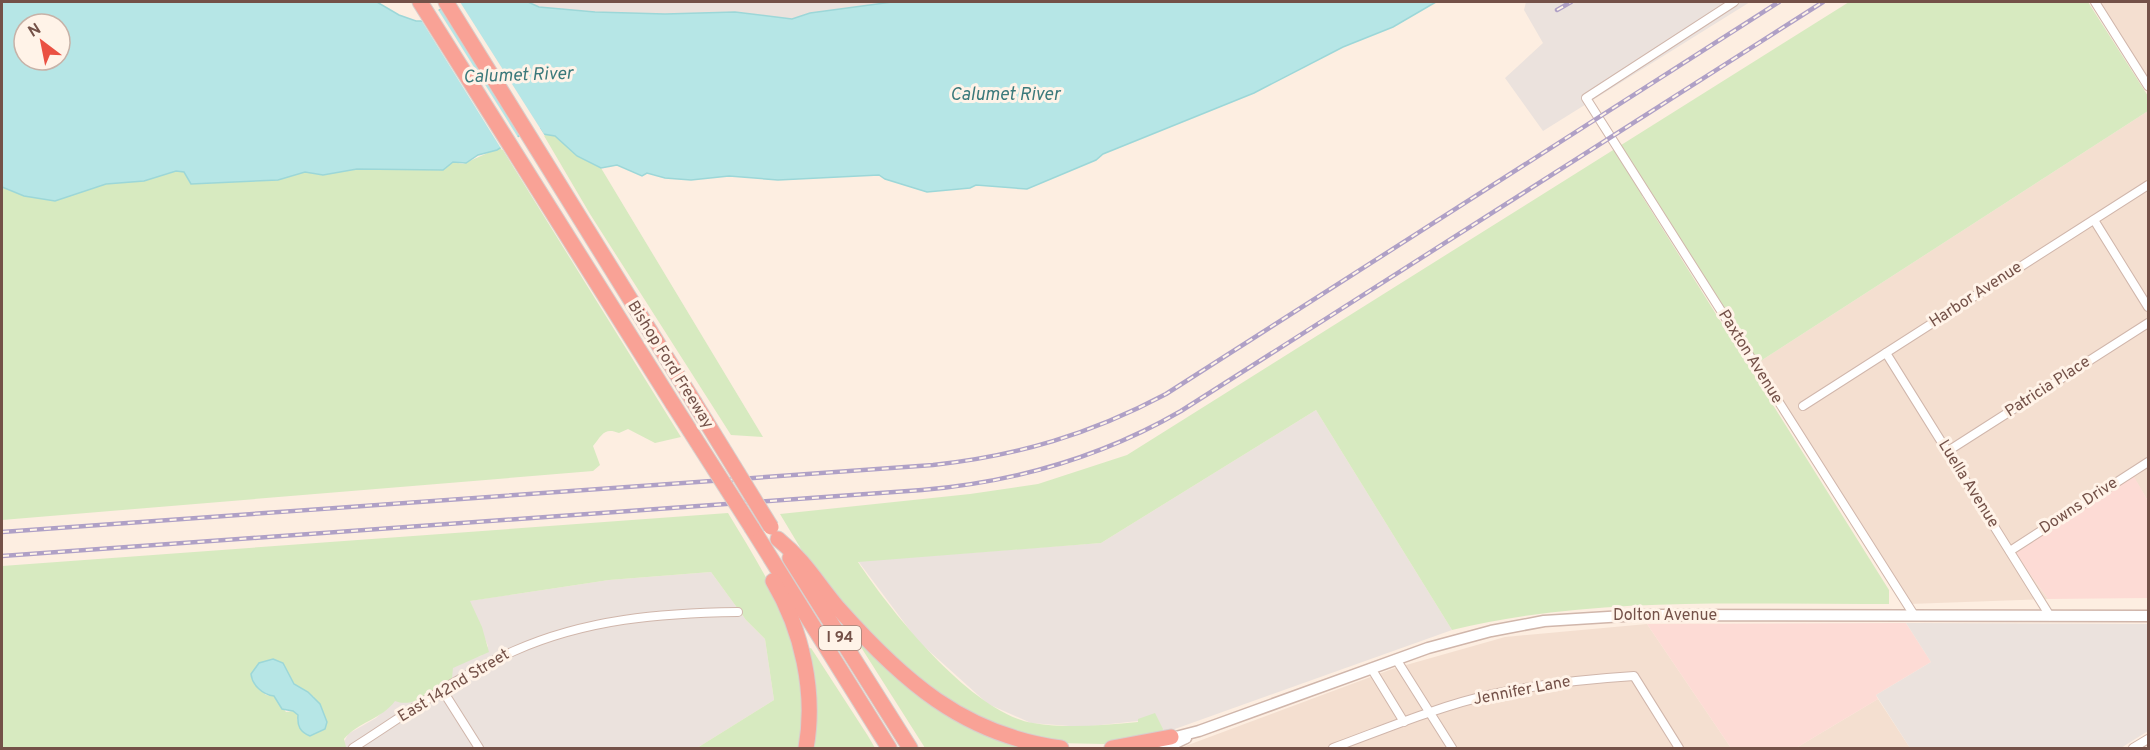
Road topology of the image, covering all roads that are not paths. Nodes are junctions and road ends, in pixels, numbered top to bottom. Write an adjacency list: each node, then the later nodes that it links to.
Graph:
1 (420, 2): 15 (highway, Bishop Ford Freeway / I 94, bridge)
2 (446, 2): 14 (highway, Bishop Ford Freeway / I 94, bridge)
3 (1734, 2): 18 (street, Paxton Avenue)
4 (2095, 2): 5 (street)
5 (2148, 86)
6 (2148, 185): 7 (street, Harbor Avenue)
7 (2094, 220): 8 (street); 10 (street, Harbor Avenue)
8 (2148, 308)
9 (2148, 323): 12 (street, Patricia Place)
10 (1886, 353): 11 (street, Harbor Avenue); 12 (street, Luella Avenue)
11 (1803, 405)
12 (1948, 451): 16 (street, Luella Avenue)
13 (2148, 462): 16 (street, Downs Drive)
14 (774, 533): 32 (highway, Bishop Ford Freeway / I 94); 33 (highway)
15 (756, 535): 30 (highway); 31 (highway, Bishop Ford Freeway / I 94)
16 (2010, 551): 19 (street, Luella Avenue)
17 (738, 612): 23 (street, East 142nd Street)
18 (1914, 615): 19 (street, Dolton Avenue); 21 (street, Dolton Avenue)
19 (2050, 616): 20 (street, Dolton Avenue)
20 (2148, 616)
21 (1396, 659): 22 (street, Dolton Avenue); 24 (street)
22 (1371, 668): 25 (street); 26 (street, Dolton Avenue)
23 (443, 691): 28 (street, East 142nd Street); 29 (street)
24 (1430, 714): 25 (street, Jennifer Lane); 37 (street); 38 (street, Jennifer Lane)
25 (1404, 722): 36 (street, Jennifer Lane)
26 (1168, 743): 34 (highway); 35 (street, Dolton Avenue)
27 (2147, 743): 39 (street)
28 (353, 748)
29 (479, 748)
30 (806, 748)
31 (889, 748)
32 (909, 748)
33 (1061, 748)
34 (1112, 748)
35 (1138, 748)
36 (1333, 748)
37 (1452, 748)
38 (1679, 748)
39 (2133, 748)

